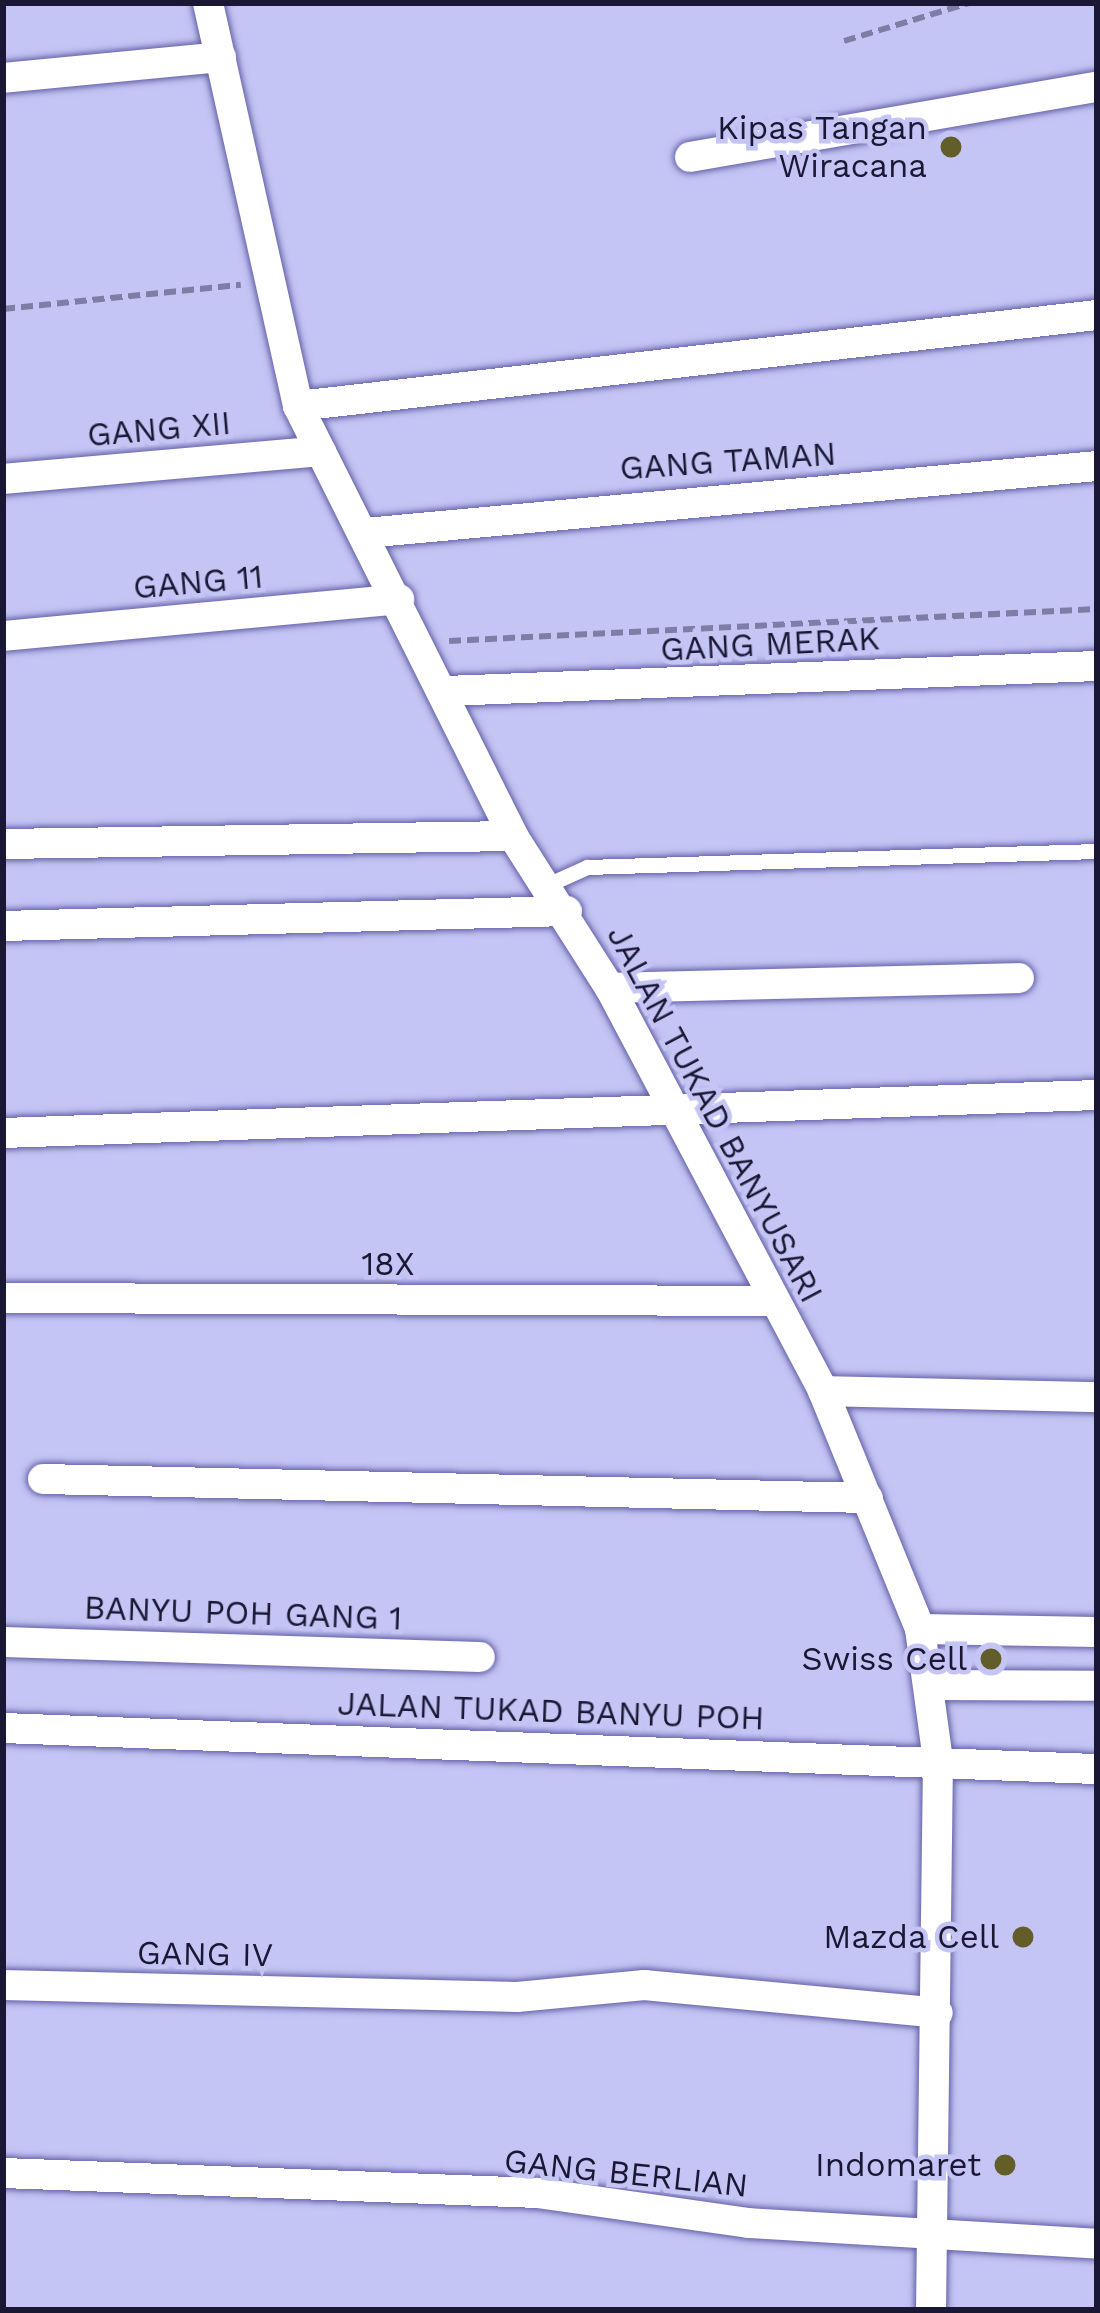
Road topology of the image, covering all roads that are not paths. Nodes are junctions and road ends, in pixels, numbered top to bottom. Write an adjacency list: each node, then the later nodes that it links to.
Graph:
1 (208, 3): 2 (street, JALAN TUKAD BANYUSARI)
2 (221, 57): 3 (street); 7 (street, JALAN TUKAD BANYUSARI)
3 (3, 78)
4 (1097, 87): 5 (street)
5 (690, 157)
6 (1097, 315): 7 (street)
7 (298, 406): 8 (street, JALAN TUKAD BANYUSARI)
8 (321, 452): 10 (street, GANG XII); 11 (street, JALAN TUKAD BANYUSARI)
9 (1097, 466): 11 (street, GANG TAMAN)
10 (3, 479)
11 (365, 532): 12 (street, JALAN TUKAD BANYUSARI)
12 (399, 599): 13 (street, GANG 11); 15 (street, JALAN TUKAD BANYUSARI)
13 (3, 636)
14 (1097, 667): 15 (street, GANG MERAK)
15 (446, 691): 16 (street, JALAN TUKAD BANYUSARI)
16 (513, 836): 17 (street); 19 (street, JALAN TUKAD BANYUSARI)
17 (3, 844)
18 (1097, 851): 19 (lane)
19 (548, 884): 20 (street, JALAN TUKAD BANYUSARI)
20 (567, 911): 21 (street); 23 (street, JALAN TUKAD BANYUSARI)
21 (3, 926)
22 (1019, 978): 23 (street)
23 (610, 988): 25 (street, JALAN TUKAD BANYUSARI)
24 (1097, 1095): 25 (street)
25 (668, 1109): 26 (street); 28 (street, JALAN TUKAD BANYUSARI)
26 (3, 1133)
27 (3, 1298): 28 (street, 18X)
28 (772, 1301): 29 (street, JALAN TUKAD BANYUSARI)
29 (823, 1390): 30 (street); 32 (street, JALAN TUKAD BANYUSARI)
30 (1097, 1397)
31 (43, 1479): 32 (street)
32 (868, 1498): 33 (street, JALAN TUKAD BANYUSARI)
33 (920, 1629): 34 (street); 37 (street, JALAN TUKAD BANYUSARI)
34 (1097, 1633)
35 (3, 1642): 36 (street, BANYU POH GANG 1)
36 (480, 1657)
37 (933, 1685): 38 (street); 40 (street, JALAN TUKAD BANYUSARI)
38 (1097, 1686)
39 (3, 1728): 40 (street, JALAN TUKAD BANYU POH)
40 (938, 1761): 41 (street, JALAN TUKAD BANYU POH); 43 (street, JALAN TUKAD BANYUSARI)
41 (1097, 1769)
42 (3, 1985): 43 (street, GANG IV)
43 (938, 2013): 45 (street, JALAN TUKAD BANYUSARI)
44 (3, 2173): 45 (street, GANG BERLIAN)
45 (932, 2237): 46 (street, GANG BERLIAN); 47 (street, JALAN TUKAD BANYUSARI)
46 (1097, 2244)
47 (931, 2310)

